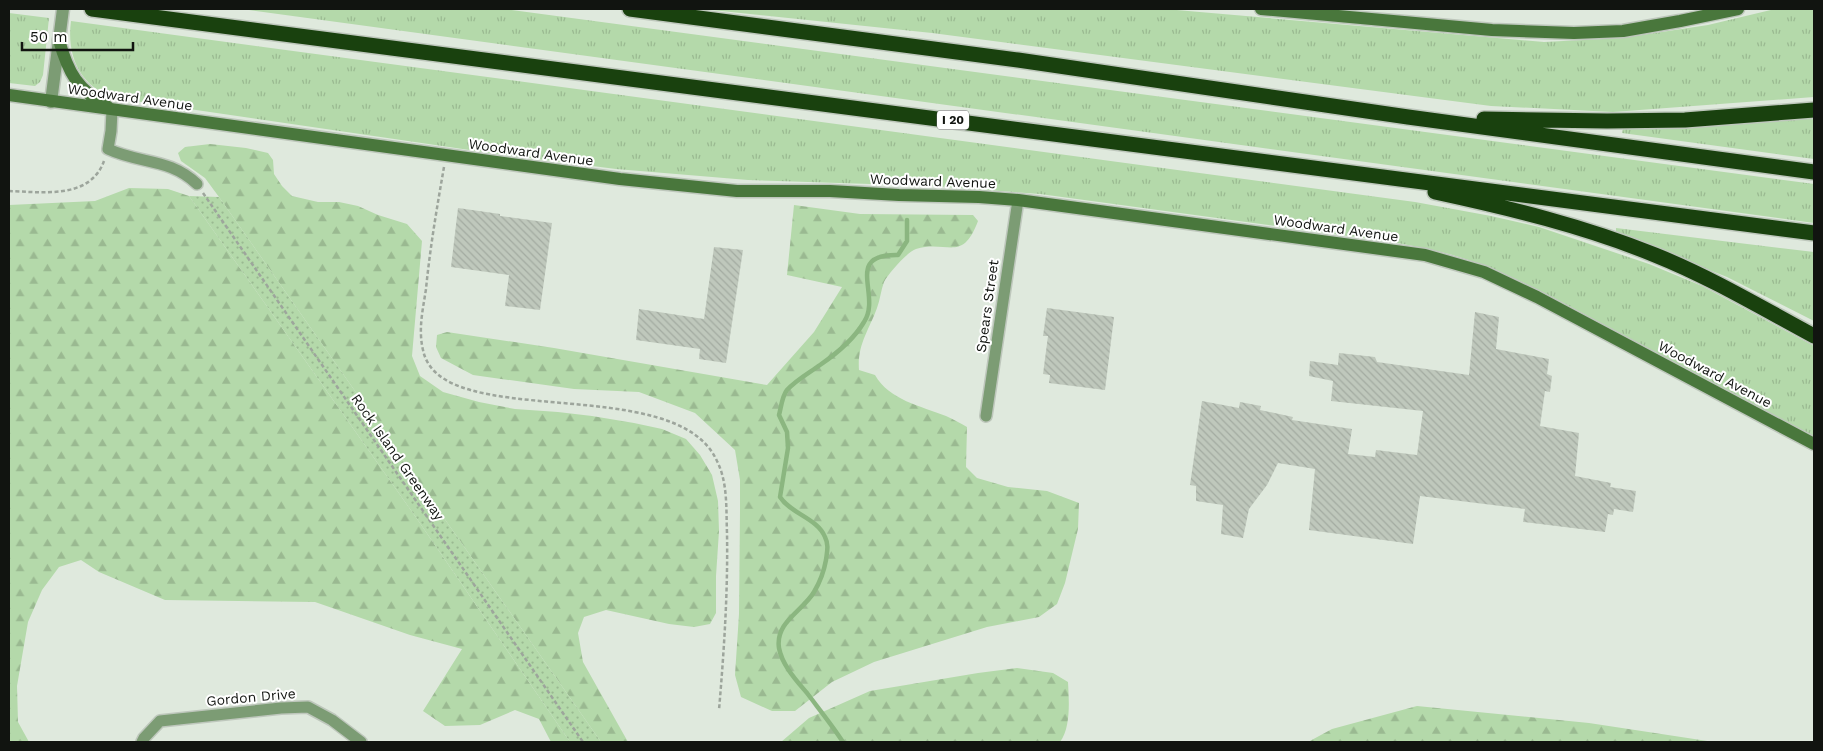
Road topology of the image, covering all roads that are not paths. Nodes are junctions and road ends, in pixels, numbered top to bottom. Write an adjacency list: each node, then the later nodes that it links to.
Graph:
1 (63, 9): 7 (street)
2 (92, 9): 13 (highway, I 20)
3 (630, 9): 12 (highway)
4 (1261, 9): 6 (main road)
5 (1738, 9): 6 (main road)
6 (1297, 10)
7 (59, 40): 9 (street); 10 (main road)
8 (9, 95): 9 (main road, Woodward Avenue)
9 (51, 102): 10 (main road, Woodward Avenue)
10 (112, 110): 15 (street); 16 (main road, Woodward Avenue)
11 (1814, 110): 12 (highway)
12 (1408, 117): 14 (highway)
13 (1339, 170): 17 (highway, I 20); 18 (highway)
14 (1814, 172)
15 (196, 184)
16 (1018, 200): 19 (street, Spears Street); 20 (main road, Woodward Avenue)
17 (1814, 233)
18 (1814, 336)
19 (986, 416)
20 (1814, 444)
21 (142, 742): 22 (street, Gordon Drive)
22 (362, 742)

